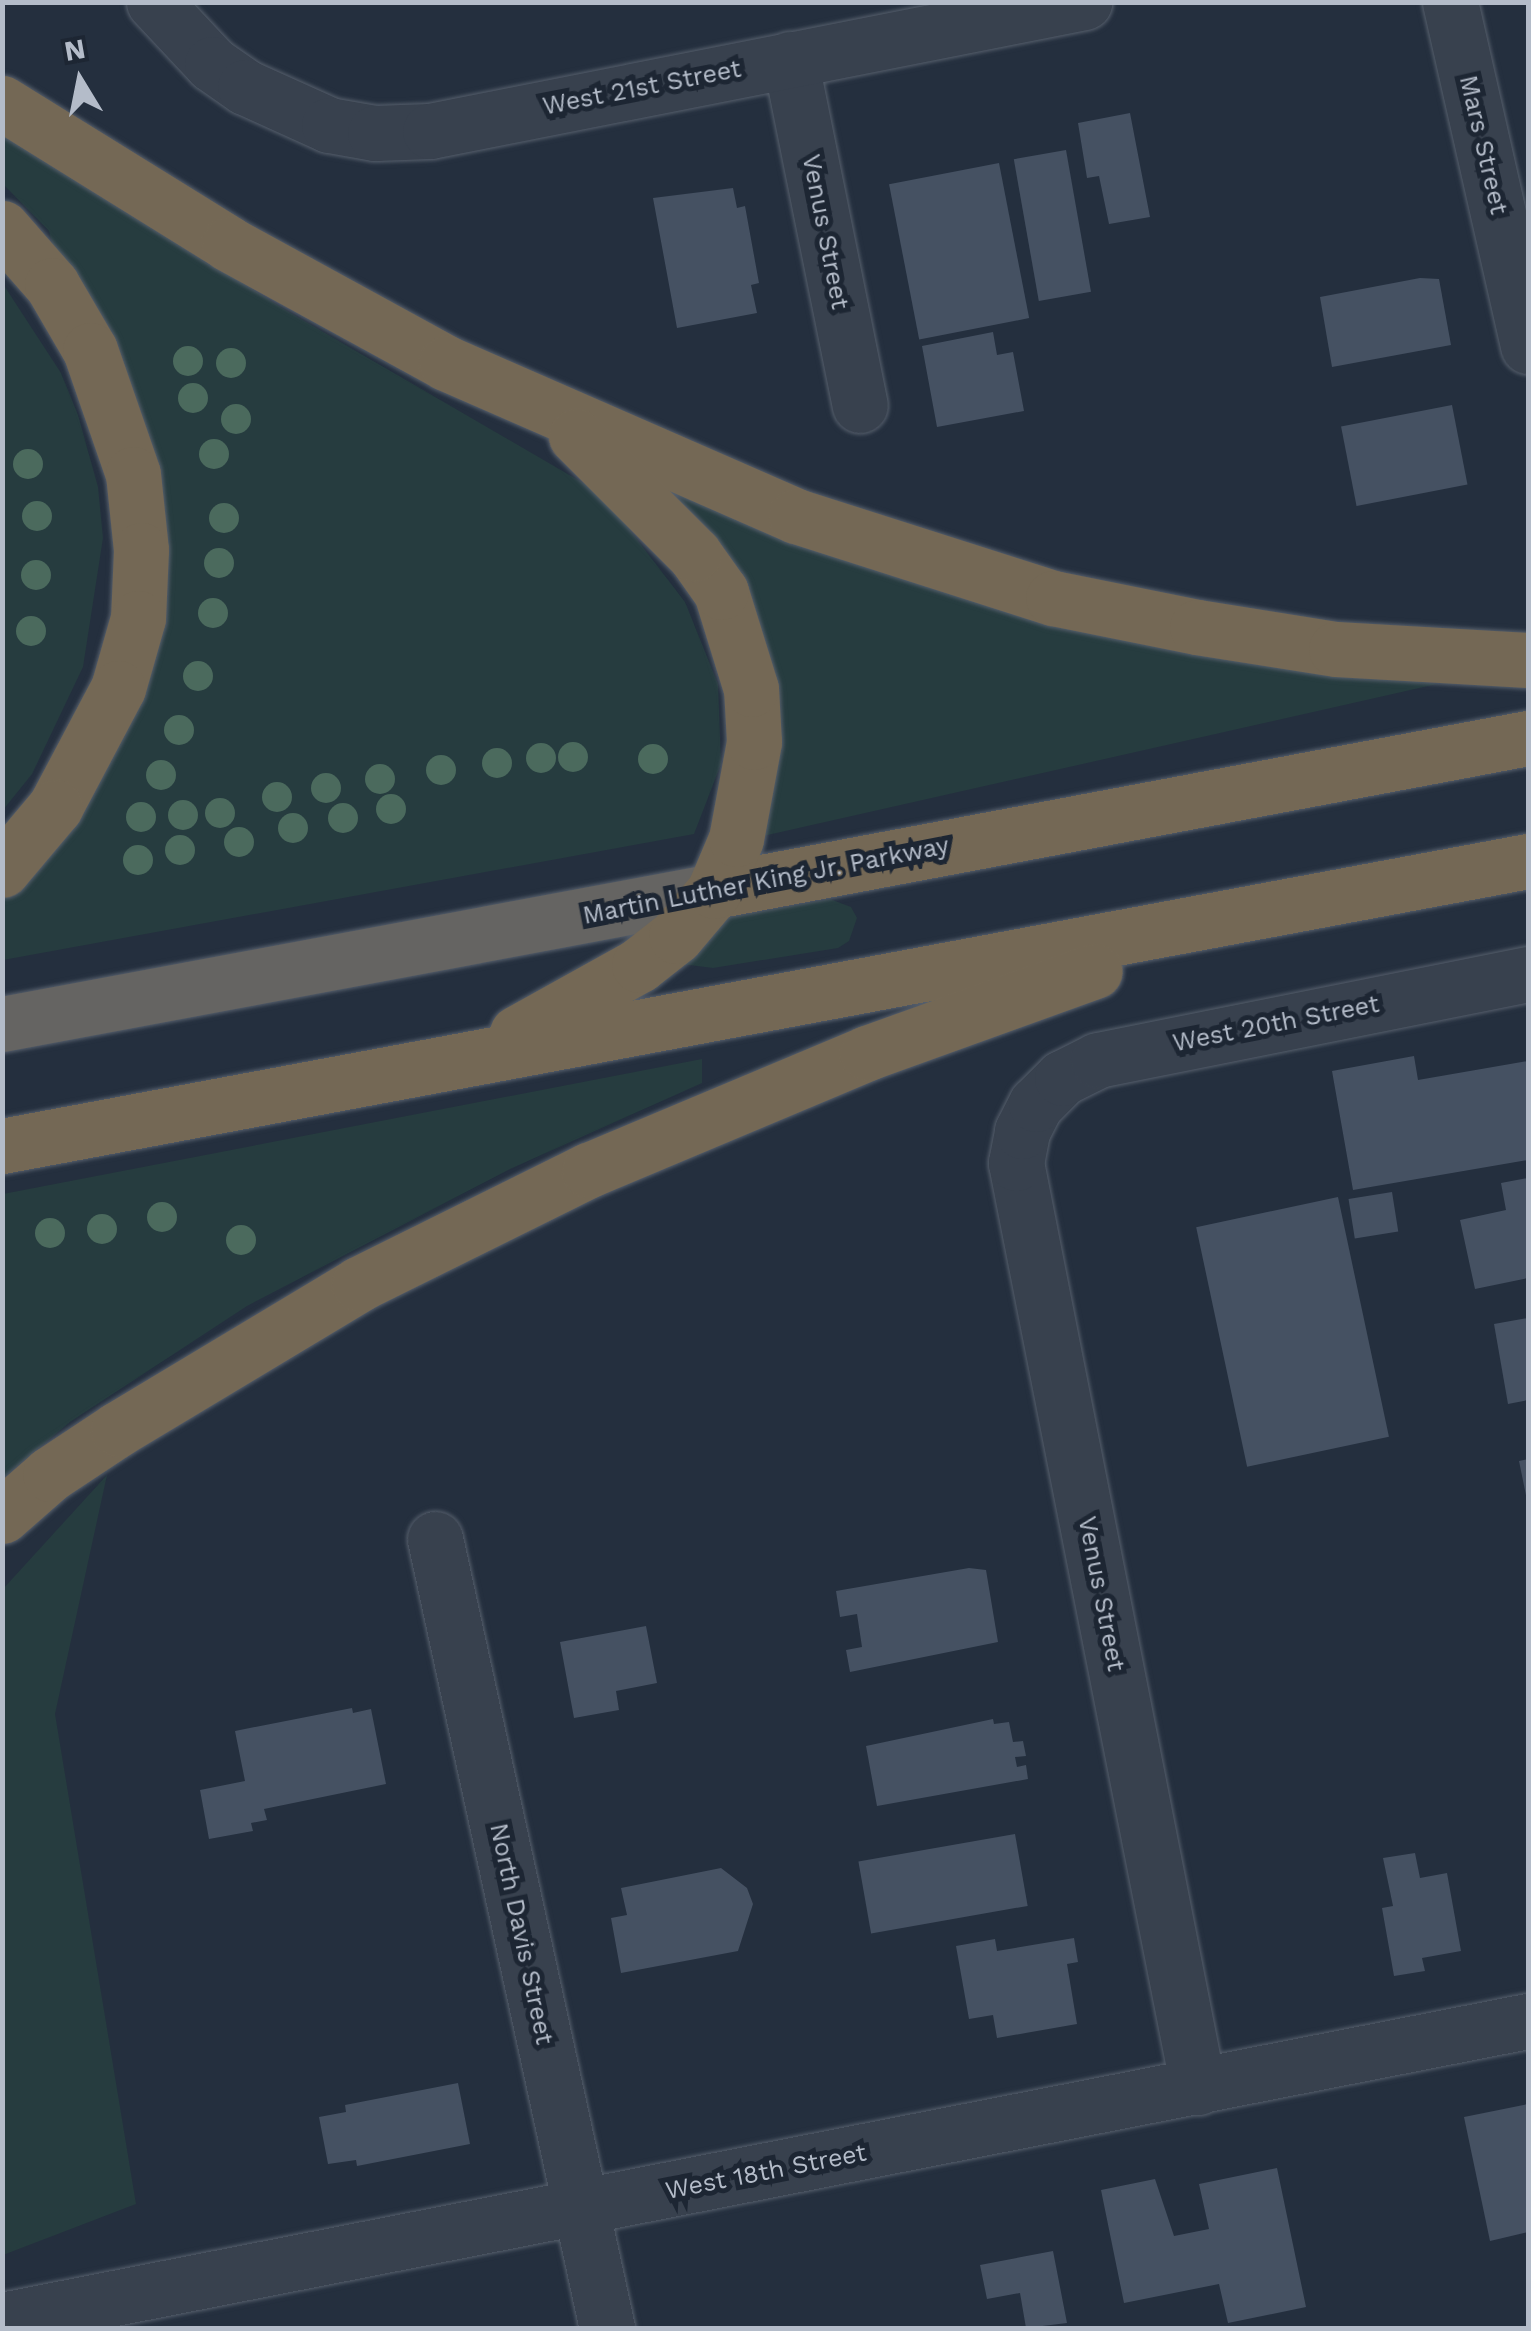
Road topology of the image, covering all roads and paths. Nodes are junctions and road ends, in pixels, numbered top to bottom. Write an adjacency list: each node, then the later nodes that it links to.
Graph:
1 (154, 2): 4 (street, West 21st Street)
2 (1084, 2): 4 (street, West 21st Street)
3 (1450, 2): 7 (street, Mars Street)
4 (790, 59): 9 (street, Venus Street)
5 (2, 103): 8 (highway)
6 (2, 228): 13 (highway)
7 (1528, 346)
8 (446, 362): 10 (highway); 14 (highway)
9 (860, 405)
10 (1528, 660)
11 (1528, 738): 14 (highway, Martin Luther King Jr. Parkway)
12 (1528, 861): 15 (highway)
13 (2, 870)
14 (714, 891): 17 (highway, Martin Luther King Jr. Parkway); 18 (highway)
15 (1247, 917): 18 (highway); 21 (highway)
16 (1528, 974): 19 (street, West 20th Street)
17 (2, 1024)
18 (435, 1065): 20 (highway)
19 (1036, 1104): 24 (street, Venus Street)
20 (2, 1146)
21 (2, 1516)
22 (436, 1539): 25 (street, North Davis Street)
23 (1528, 2020): 24 (street, West 18th Street)
24 (1198, 2087): 25 (street, West 18th Street)
25 (580, 2209): 26 (street, West 18th Street); 27 (street, North Davis Street)
26 (2, 2320)
27 (607, 2328)

